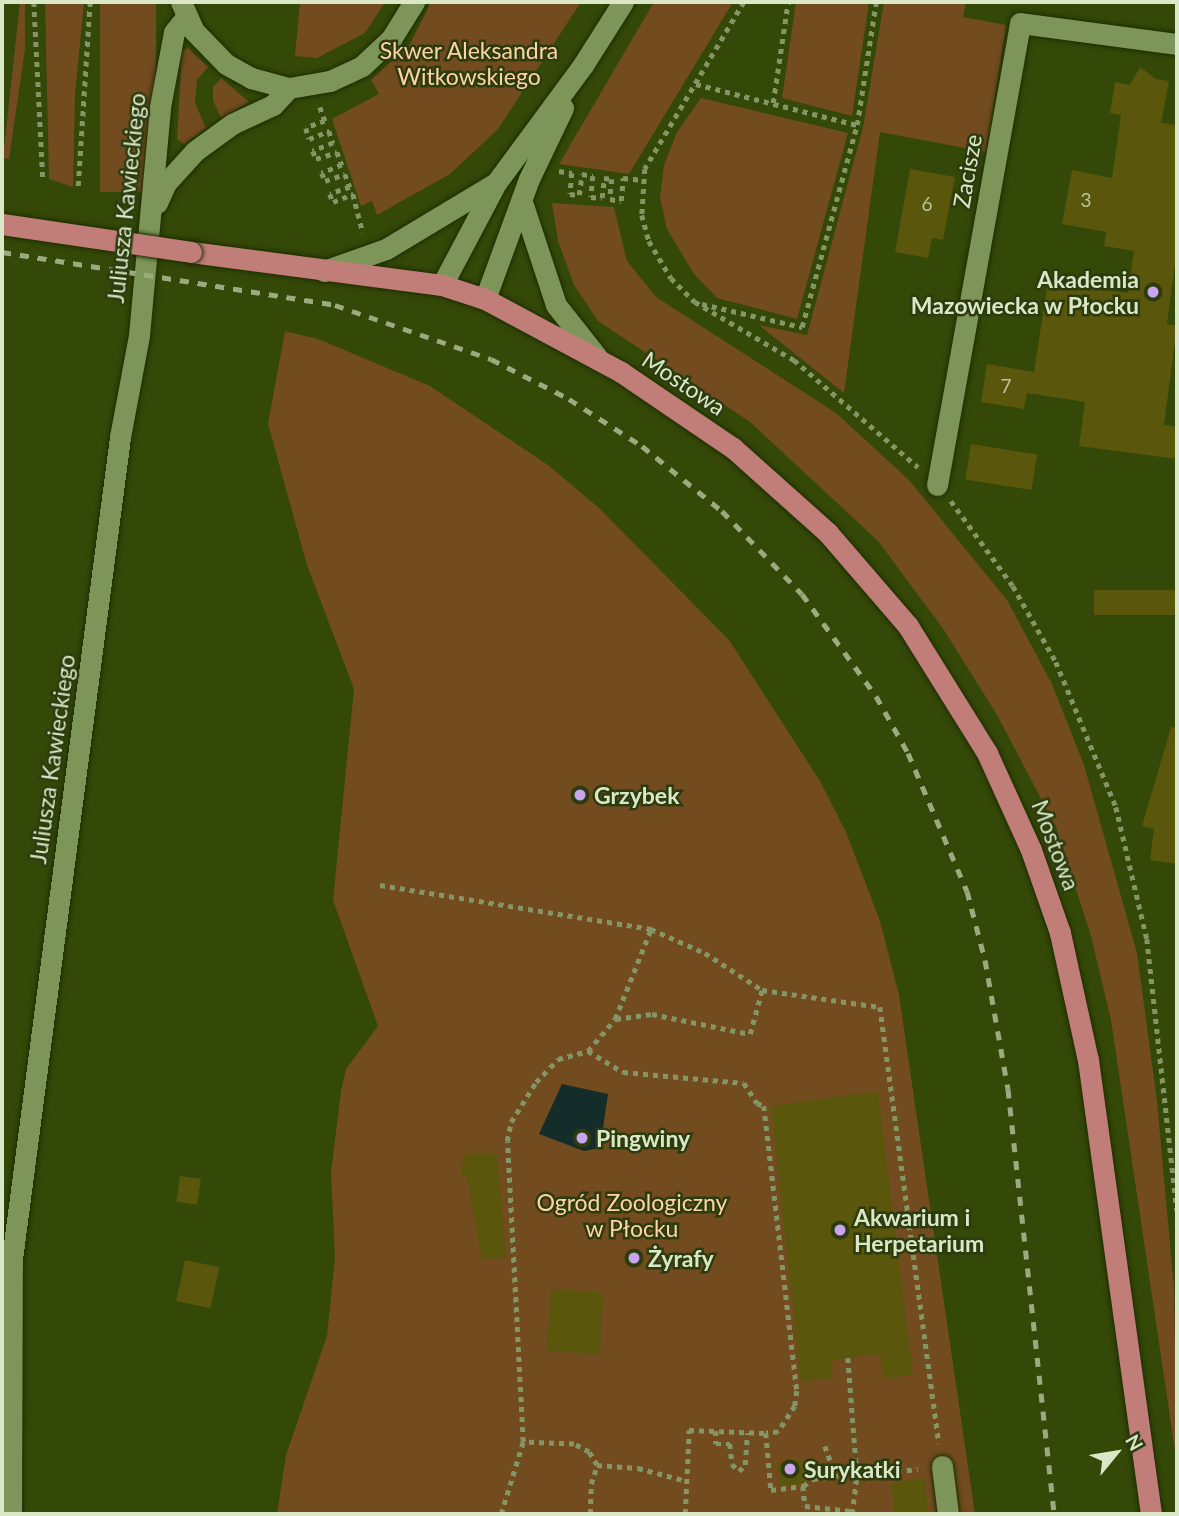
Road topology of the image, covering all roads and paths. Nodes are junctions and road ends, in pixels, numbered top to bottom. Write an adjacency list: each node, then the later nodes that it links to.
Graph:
1 (34, 2): 18 (path)
2 (90, 2): 20 (path)
3 (414, 2): 12 (street)
4 (623, 2): 10 (street, Mostowa)
5 (744, 2): 11 (path)
6 (789, 2): 13 (path)
7 (876, 2): 15 (path)
8 (184, 9): 12 (street); 22 (street, Juliusza Kawieckiego)
9 (1177, 44): 30 (street, Zacisze)
10 (583, 65): 19 (street, Mostowa); 21 (street, Mostowa)
11 (696, 84): 13 (path); 17 (path)
12 (289, 88): 22 (street)
13 (773, 103): 15 (path)
14 (320, 107): 24 (path)
15 (857, 125): 28 (path)
16 (550, 170): 17 (path)
17 (643, 180): 28 (path)
18 (43, 181)
19 (496, 183): 25 (street, Mostowa); 26 (street, Mostowa)
20 (78, 186)
21 (523, 205): 27 (street, Mostowa); 29 (street, Mostowa)
22 (153, 212): 51 (street, Juliusza Kawieckiego)
23 (2, 224): 25 (main road, Mostowa, bridge)
24 (364, 237)
25 (320, 273): 26 (main road, Mostowa)
26 (442, 285): 27 (main road, Mostowa)
27 (485, 299): 29 (main road, Mostowa)
28 (695, 302): 30 (path)
29 (599, 359): 57 (main road, Mostowa)
30 (937, 485): 36 (path)
31 (380, 885): 32 (path)
32 (650, 929): 33 (path); 34 (path)
33 (762, 990): 34 (path); 44 (path)
34 (615, 1019): 35 (path)
35 (588, 1051): 40 (path); 41 (path)
36 (1177, 1210)
37 (848, 1358): 45 (path)
38 (716, 1431): 39 (path); 39 (path); 47 (path)
39 (747, 1433): 40 (path)
40 (766, 1433): 48 (path)
41 (523, 1442): 43 (path); 52 (path)
42 (825, 1446): 46 (path)
43 (597, 1465): 47 (path); 53 (path)
44 (942, 1466): 45 (path); 56 (street)
45 (857, 1475): 46 (path); 50 (path)
46 (836, 1476): 48 (path)
47 (687, 1481): 54 (path)
48 (803, 1486): 49 (path)
49 (818, 1508): 50 (path); 55 (path)
50 (852, 1512)
51 (11, 1514)
52 (500, 1514)
53 (590, 1514)
54 (685, 1514)
55 (814, 1514)
56 (948, 1514)
57 (1151, 1514)

